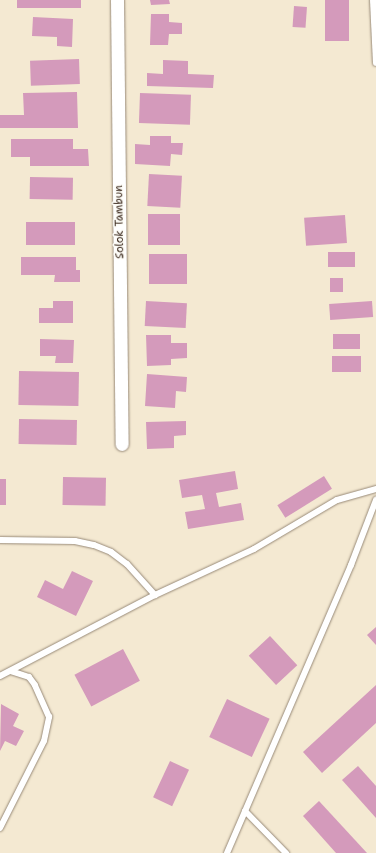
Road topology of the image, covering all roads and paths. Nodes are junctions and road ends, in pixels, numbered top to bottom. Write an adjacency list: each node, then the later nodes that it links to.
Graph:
1 (117, 0): 4 (street, Solok Tambun)
2 (374, 0): 3 (lane)
3 (376, 63)
4 (122, 444)
5 (376, 489): 8 (lane)
6 (376, 500): 11 (lane)
7 (0, 540): 8 (lane)
8 (155, 595): 9 (lane)
9 (11, 671): 10 (lane); 12 (lane)
10 (0, 676)
11 (245, 811): 13 (lane); 14 (lane)
12 (0, 828)
13 (227, 853)
14 (286, 853)

